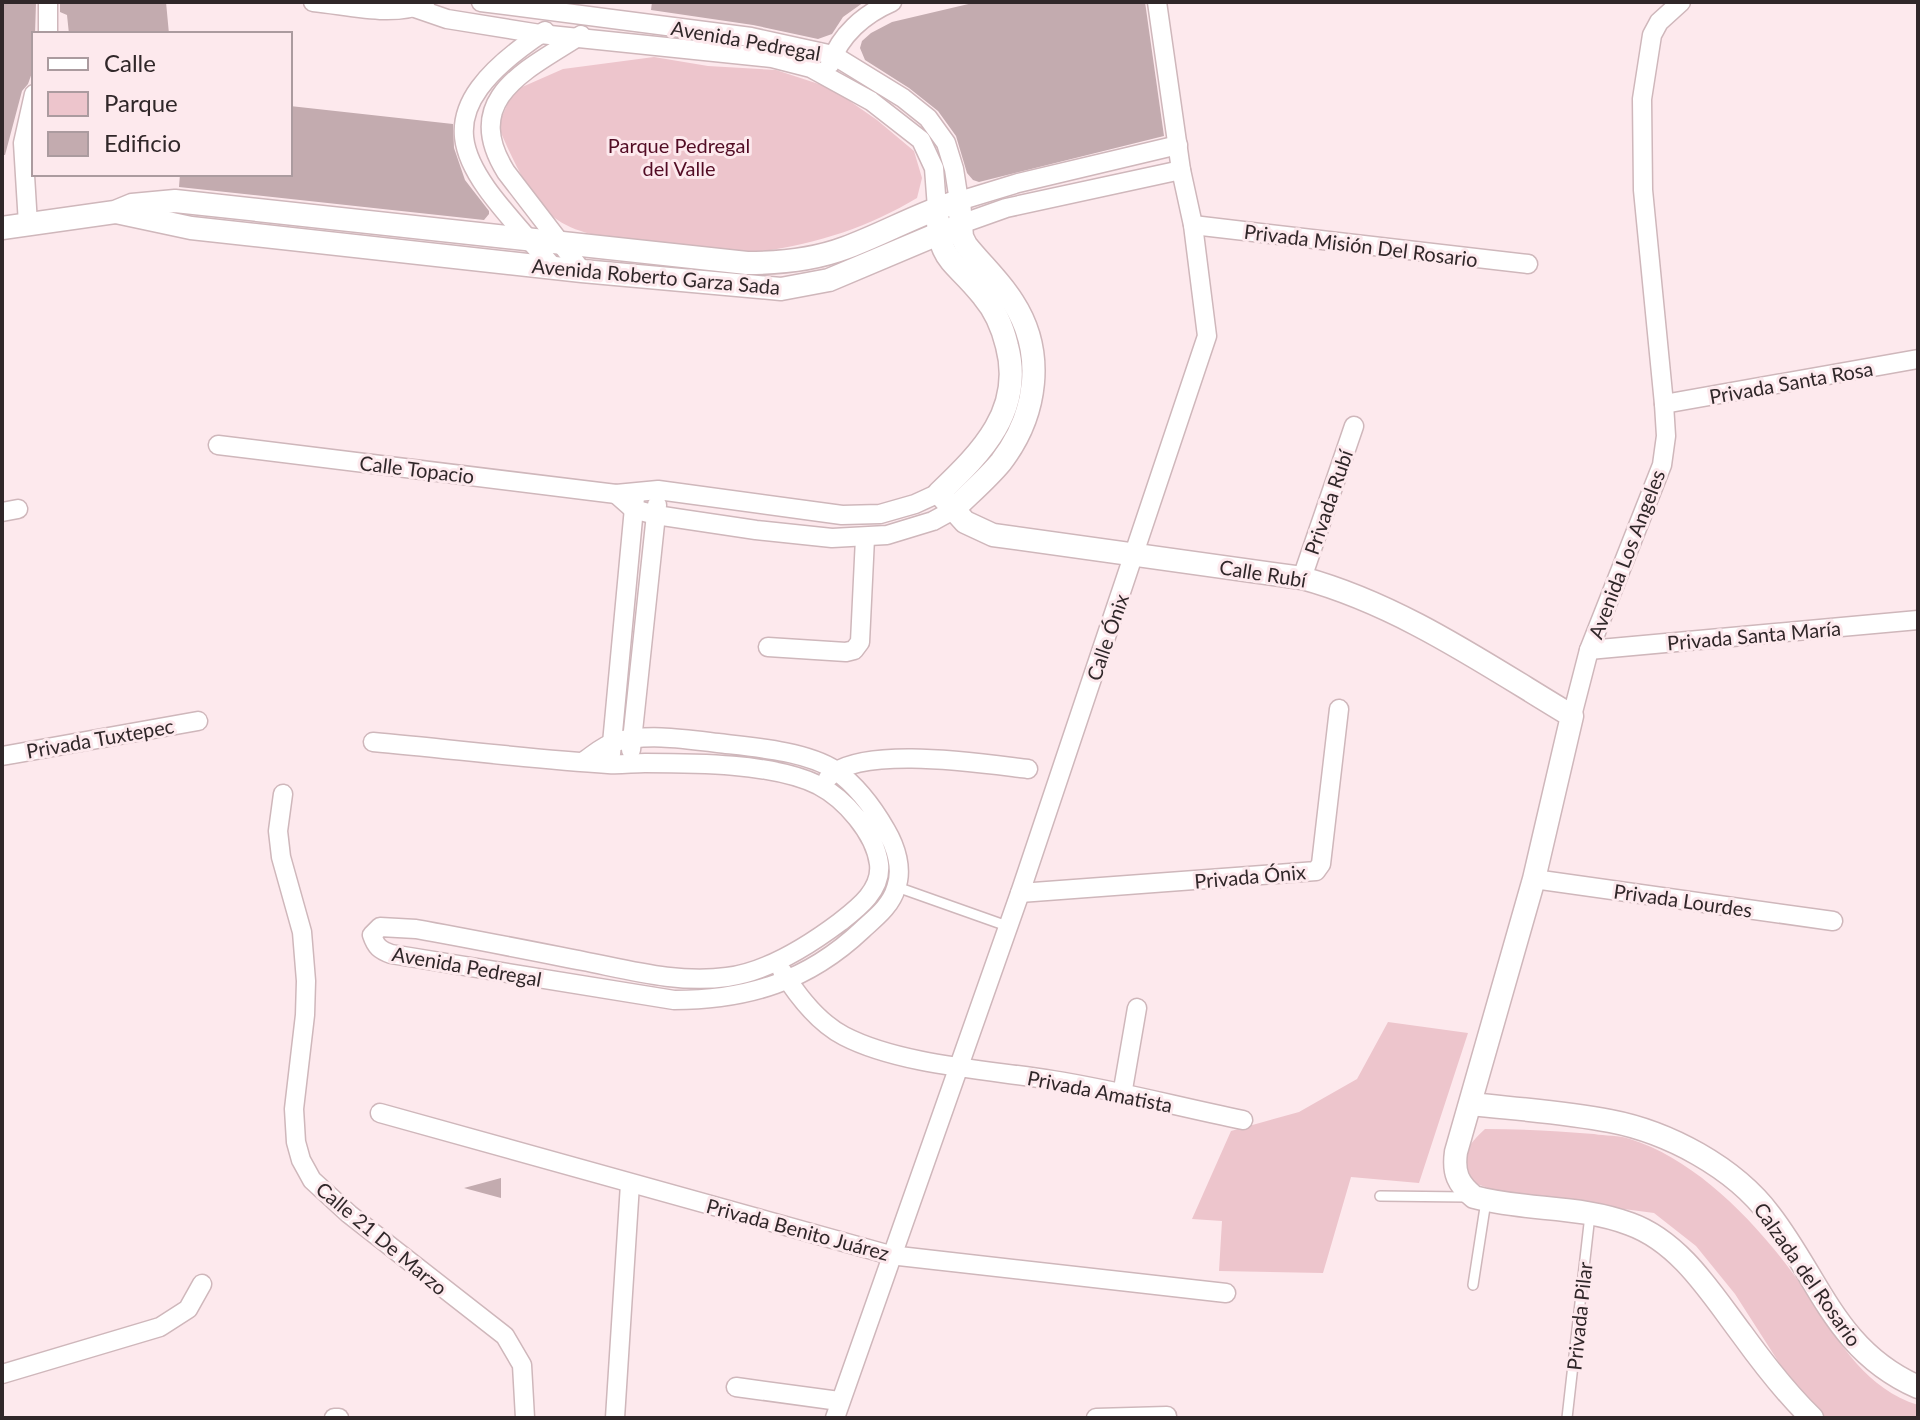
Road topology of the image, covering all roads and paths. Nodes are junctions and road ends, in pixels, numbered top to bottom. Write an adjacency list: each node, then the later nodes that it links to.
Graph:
1 (48, 2): 11 (street)
2 (313, 2): 7 (street, Avenida Pedregal)
3 (481, 2): 9 (street, Avenida Pedregal)
4 (892, 2): 14 (street)
5 (1157, 2): 17 (street, Calle Ónix)
6 (1681, 2): 31 (street, Avenida Los Angeles)
7 (418, 4): 8 (street, Avenida Pedregal)
8 (444, 11): 12 (street, Avenida Pedregal)
9 (571, 14): 10 (street, Avenida Pedregal); 12 (street)
10 (608, 18): 13 (street); 14 (street, Avenida Pedregal)
11 (48, 32)
12 (540, 34): 13 (street, Avenida Pedregal); 25 (street)
13 (578, 37): 15 (street, Avenida Pedregal); 26 (street)
14 (833, 55): 15 (street); 19 (street, Avenida Pedregal)
15 (826, 74): 19 (street, Avenida Pedregal)
16 (32, 103): 21 (street)
17 (1178, 145): 18 (street, Calle Ónix); 19 (street, Avenida Roberto Garza Sada)
18 (1181, 170): 19 (street, Avenida Roberto Garza Sada); 22 (street, Calle Ónix)
19 (952, 211): 24 (street, Avenida Roberto Garza Sada); 26 (street, Avenida Roberto Garza Sada); 36 (street, Avenida Pedregal)
20 (115, 212): 21 (street, Avenida Roberto Garza Sada); 25 (street, Avenida Roberto Garza Sada); 28 (street, Avenida Roberto Garza Sada)
21 (28, 224): 23 (street, Avenida Roberto Garza Sada)
22 (1193, 225): 27 (street, Privada Misión Del Rosario); 39 (street, Calle Ónix)
23 (2, 228)
24 (938, 236): 29 (street, Avenida Roberto Garza Sada); 36 (street, Avenida Pedregal)
25 (528, 238): 26 (street, Avenida Roberto Garza Sada); 28 (street)
26 (561, 244): 29 (street)
27 (1528, 264)
28 (553, 267): 29 (street, Avenida Roberto Garza Sada)
29 (582, 271)
30 (1918, 359): 31 (street, Privada Santa Rosa)
31 (1664, 404): 43 (street, Avenida Los Angeles)
32 (1354, 426): 40 (street, Privada Rubí)
33 (218, 445): 35 (street, Calle Topacio)
34 (658, 490): 35 (street, Avenida Pedregal); 36 (street, Avenida Pedregal); 37 (street)
35 (635, 500): 37 (street, Avenida Pedregal); 49 (street)
36 (946, 501): 38 (street, Avenida Pedregal); 39 (street, Calle Rubí)
37 (656, 515): 38 (street, Avenida Pedregal); 47 (street)
38 (865, 538): 42 (street)
39 (1135, 553): 40 (street, Calle Rubí); 59 (street, Calle Ónix)
40 (1302, 578): 45 (street, Calle Rubí)
41 (1918, 620): 43 (street, Privada Santa María)
42 (768, 647)
43 (1589, 650): 45 (street, Avenida Los Angeles)
44 (1339, 709): 59 (street, Privada Ónix)
45 (1572, 716): 57 (street, Avenida Los Angeles)
46 (198, 721): 50 (street, Privada Tuxtepec)
47 (632, 739): 49 (street); 52 (street); 54 (street)
48 (373, 742): 51 (street, Avenida Pedregal)
49 (612, 743): 51 (street); 52 (street)
50 (2, 756)
51 (584, 761): 52 (street, Avenida Pedregal)
52 (620, 764): 55 (street, Avenida Pedregal)
53 (1028, 769): 54 (street)
54 (835, 770): 55 (street); 58 (street)
55 (821, 786): 62 (street, Avenida Pedregal)
56 (283, 794): 83 (street, Calle 21 De Marzo)
57 (1534, 879): 60 (street, Privada Lourdes); 67 (street, Avenida Los Angeles)
58 (897, 887): 61 (lane); 63 (street, Avenida Pedregal)
59 (1020, 893): 61 (street, Calle Ónix)
60 (1833, 921)
61 (1007, 926): 65 (street, Calle Ónix)
62 (776, 962): 63 (street, Privada Amatista); 63 (street, Avenida Pedregal)
63 (788, 980): 65 (street, Privada Amatista)
64 (1137, 1008): 66 (street)
65 (957, 1067): 66 (street, Privada Amatista); 74 (street, Calle Ónix)
66 (1122, 1095): 69 (street, Privada Amatista)
67 (1471, 1104): 72 (street); 80 (street, Calzada del Rosario)
68 (380, 1113): 70 (street, Privada Benito Juárez)
69 (1243, 1120)
70 (630, 1184): 74 (street, Privada Benito Juárez); 84 (street)
71 (1380, 1196): 72 (lane)
72 (1480, 1199): 73 (street); 76 (lane)
73 (1590, 1213): 86 (lane, Privada Pilar); 87 (street)
74 (890, 1255): 77 (street, Privada Benito Juárez); 81 (street, Calle Ónix)
75 (202, 1284): 78 (street)
76 (1473, 1285)
77 (1226, 1293)
78 (2, 1374)
79 (736, 1387): 81 (street)
80 (1918, 1387)
81 (837, 1410)
82 (1167, 1416): 85 (street)
83 (525, 1418)
84 (615, 1418)
85 (1096, 1418)
86 (1567, 1418)
87 (1812, 1418)

